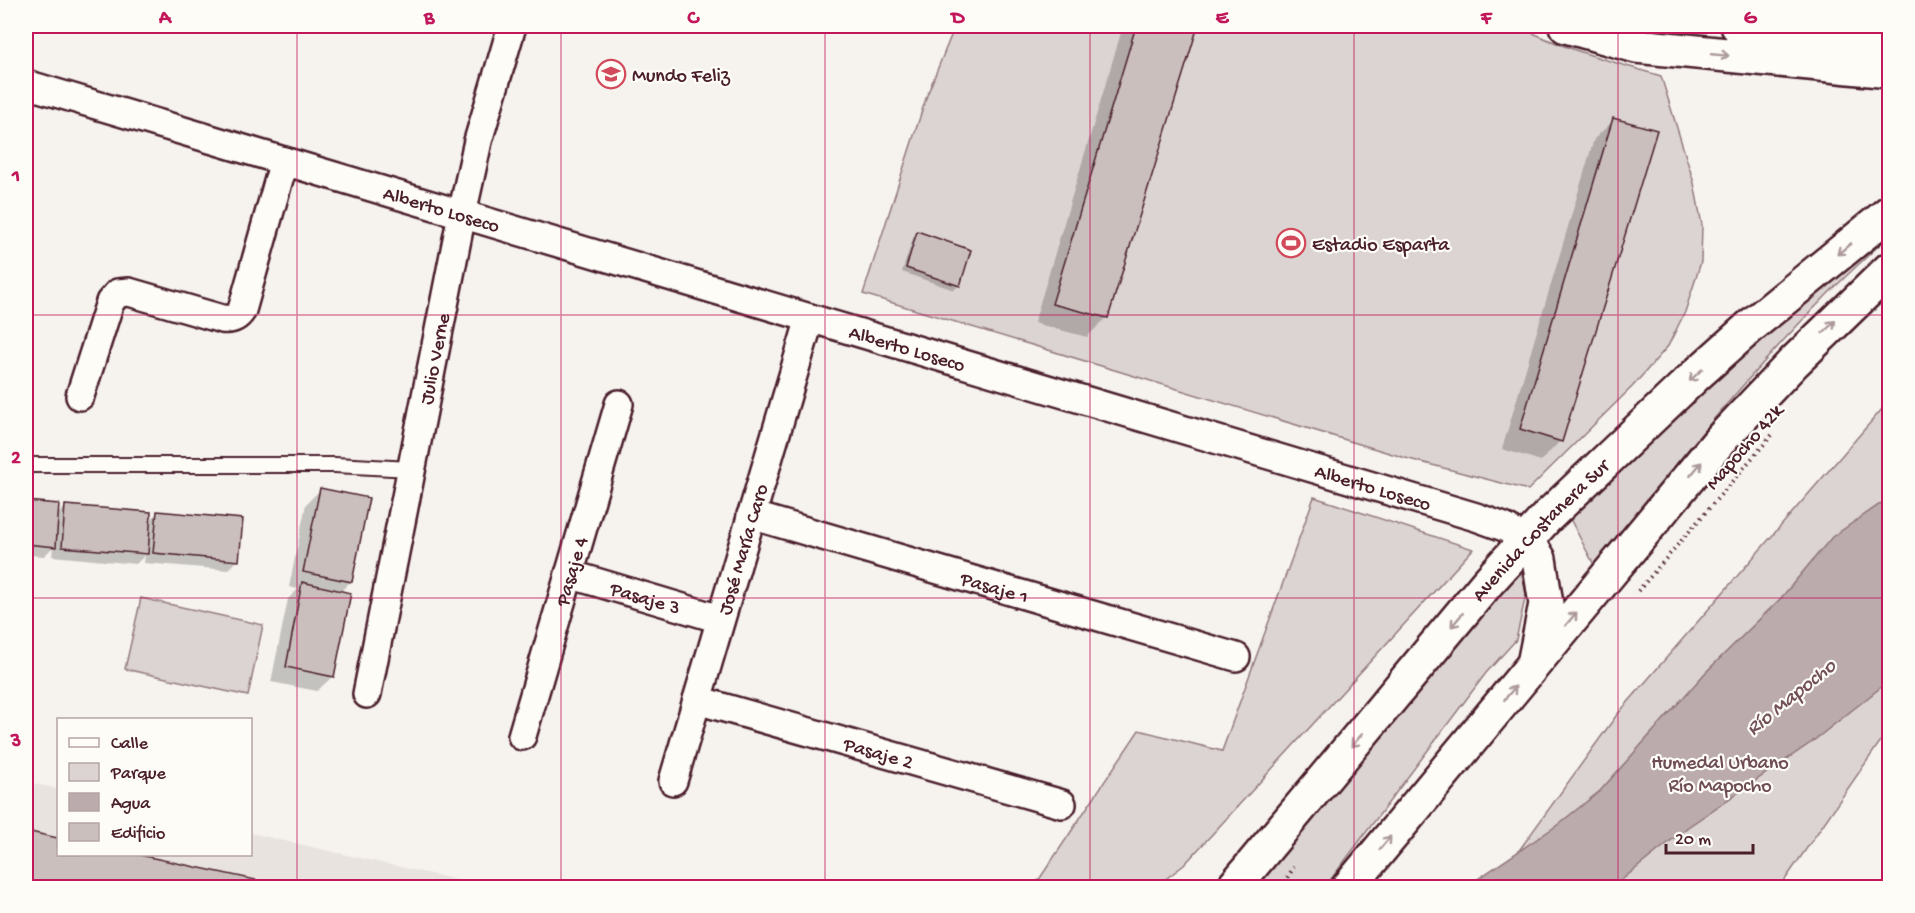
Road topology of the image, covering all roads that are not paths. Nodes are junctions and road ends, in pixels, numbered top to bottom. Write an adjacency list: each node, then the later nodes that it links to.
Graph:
1 (512, 26): 9 (street, Julio Verne)
2 (1566, 26): 5 (main road, one-way to 5)
3 (1738, 26): 4 (main road)
4 (1890, 52)
5 (1890, 71)
6 (26, 84): 7 (street, Alberto Loseco)
7 (284, 161): 9 (street, Alberto Loseco); 12 (street)
8 (1890, 212): 17 (main road, Avenida Costanera Sur, one-way to 17)
9 (462, 214): 11 (street, Alberto Loseco); 15 (street, Julio Verne)
10 (1890, 269): 21 (main road, one-way to 10)
11 (810, 318): 16 (street, José María Caro); 17 (street, Alberto Loseco)
12 (81, 396)
13 (620, 404): 18 (street, Pasaje 4)
14 (26, 465): 15 (lane)
15 (411, 470): 22 (street, Julio Verne)
16 (751, 515): 19 (street, José María Caro); 20 (street, Pasaje 1)
17 (1526, 539): 21 (main road); 27 (main road, Avenida Costanera Sur, one-way to 27)
18 (569, 574): 19 (street, Pasaje 3); 24 (street, Pasaje 4)
19 (720, 619): 23 (street, José María Caro)
20 (1236, 657)
21 (1534, 664): 28 (main road, one-way to 21)
22 (368, 694)
23 (697, 700): 25 (street, José María Caro); 26 (street, Pasaje 2)
24 (522, 736)
25 (673, 781)
26 (1062, 804)
27 (1233, 888)
28 (1348, 888)

